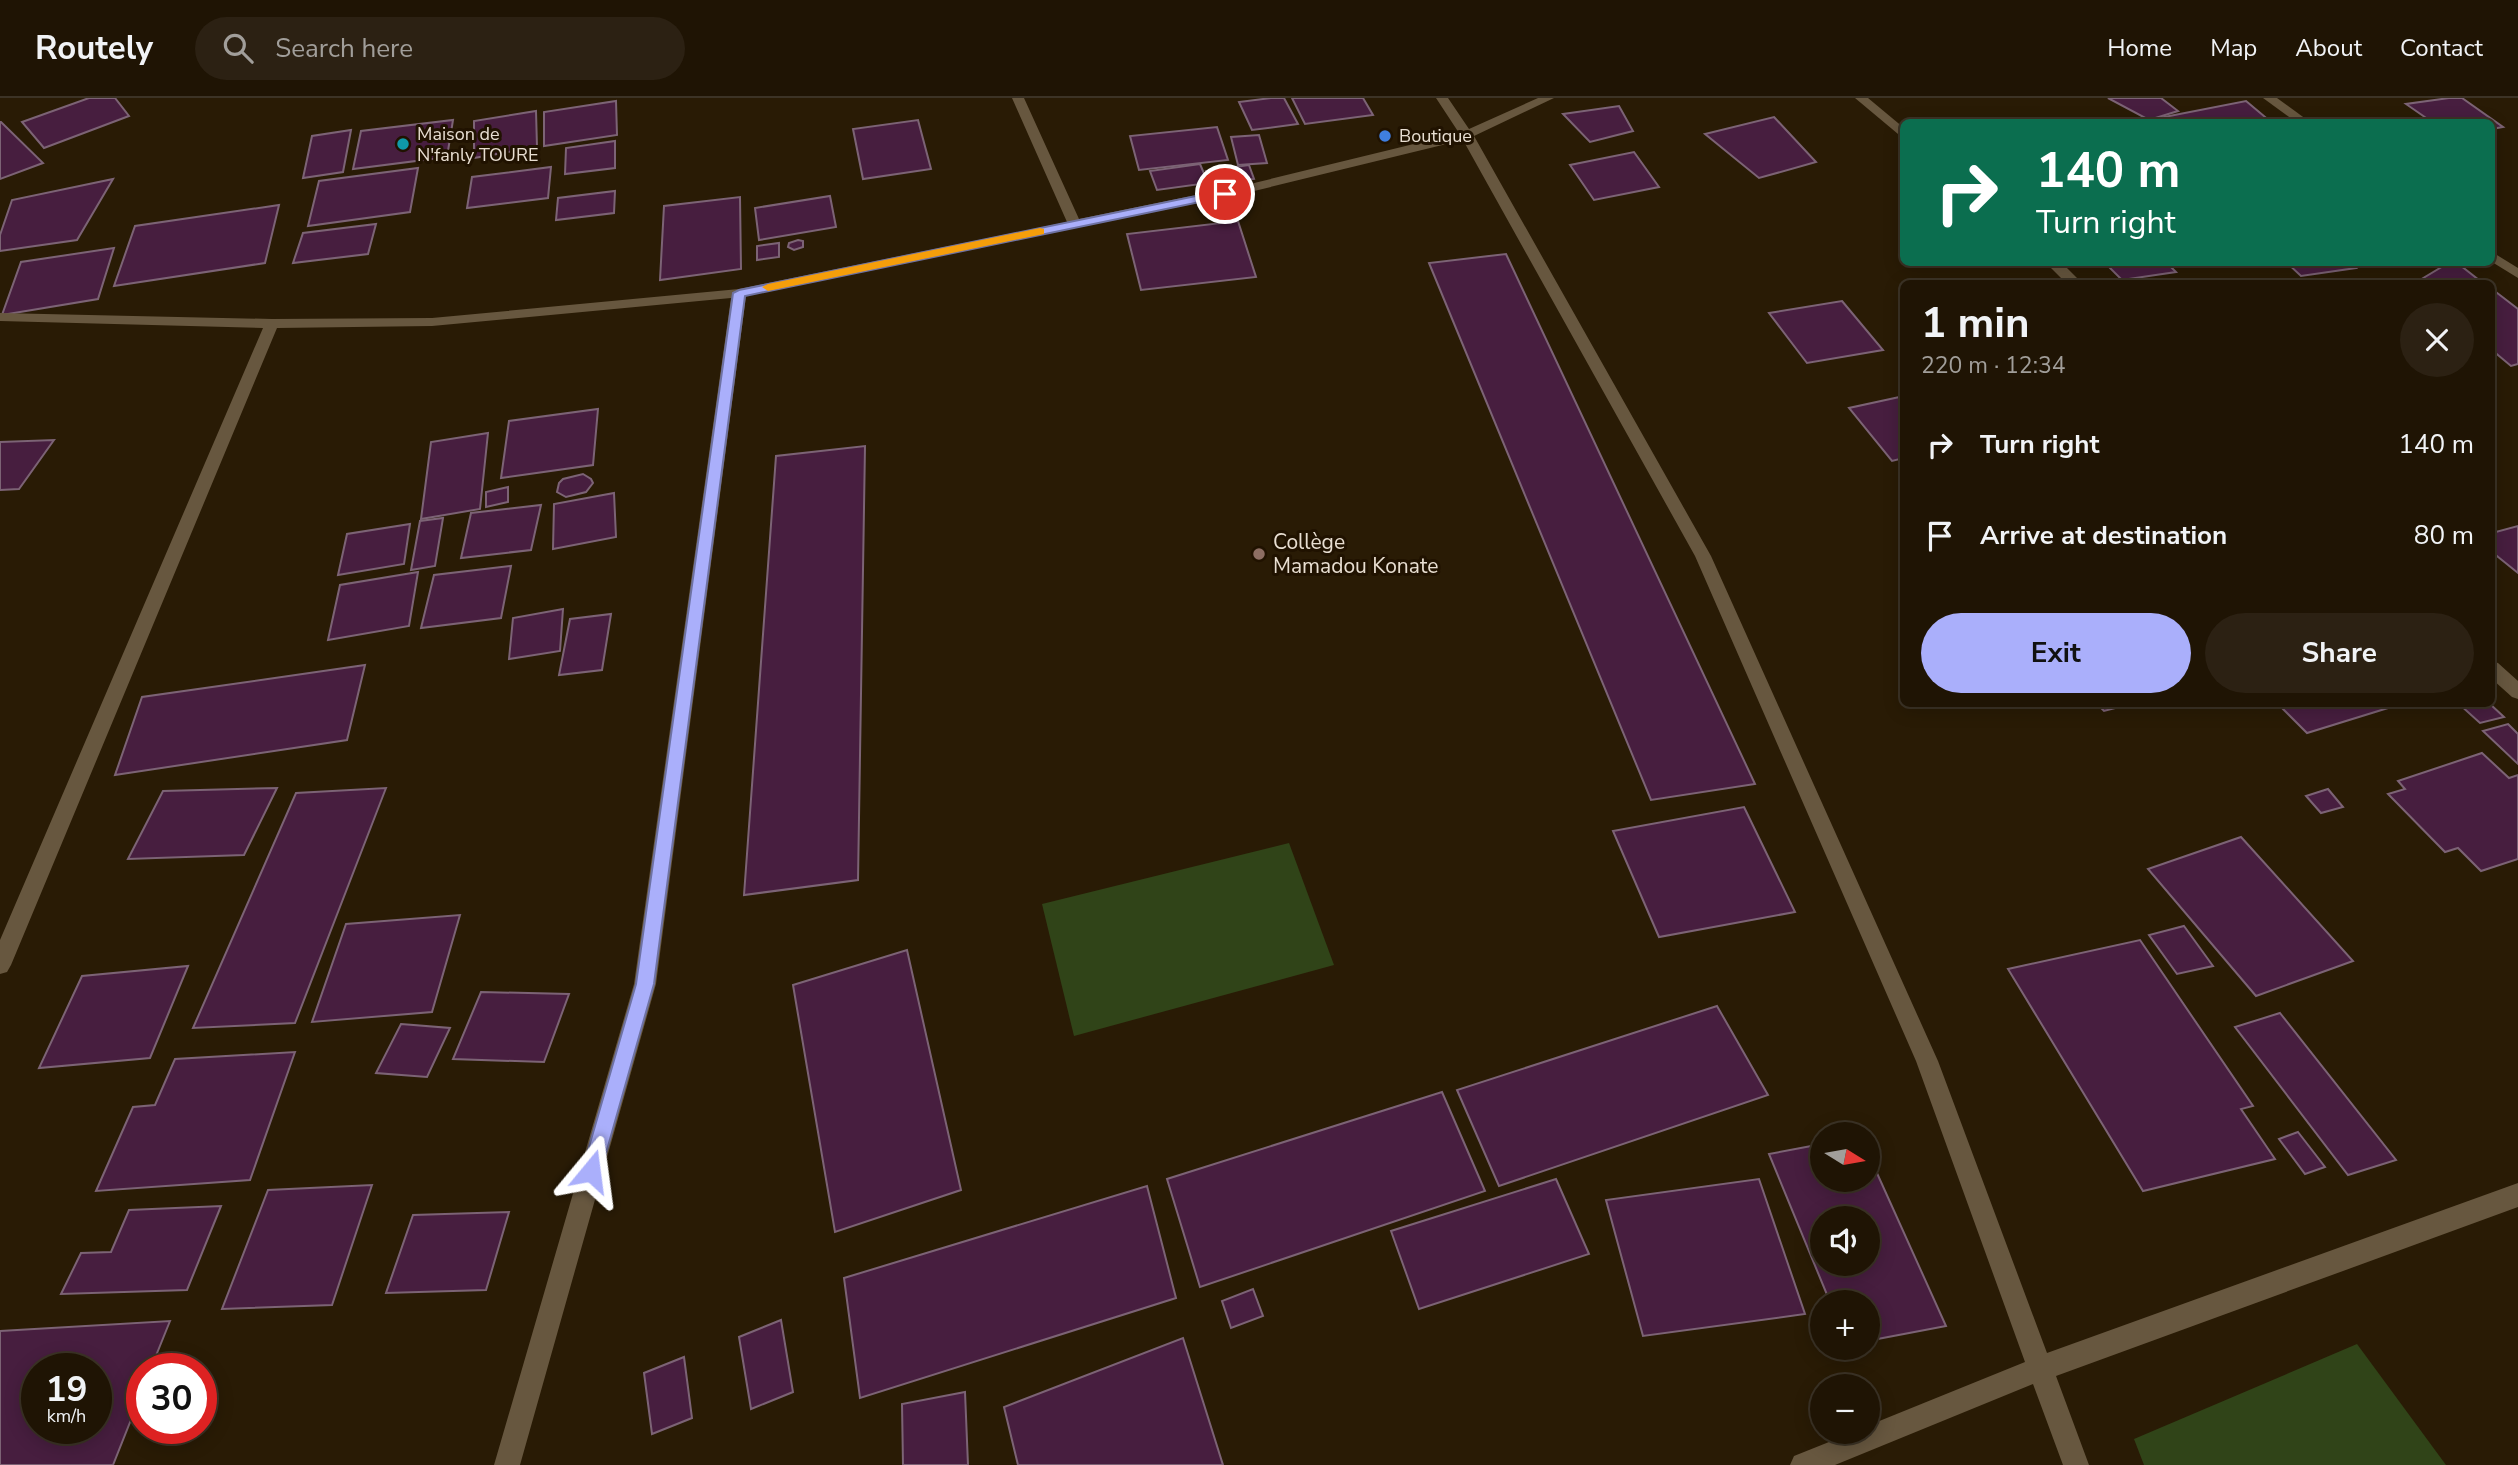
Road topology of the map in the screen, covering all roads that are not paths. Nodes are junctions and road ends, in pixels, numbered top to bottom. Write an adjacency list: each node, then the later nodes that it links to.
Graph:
1 (1018, 98): 9 (street)
2 (1442, 98): 8 (street)
3 (1548, 98): 8 (street)
4 (1861, 98): 7 (street)
5 (2269, 98): 6 (street)
6 (2300, 119)
7 (1900, 132)
8 (1467, 135): 9 (street); 21 (street)
9 (1075, 225): 14 (street)
10 (2495, 258): 12 (street)
11 (2056, 266): 13 (street)
12 (2518, 274)
13 (2072, 280)
14 (739, 293): 16 (street); 22 (street)
15 (0, 317): 16 (street)
16 (272, 324): 19 (street)
17 (2495, 671): 18 (street)
18 (2518, 692)
19 (0, 965)
20 (2518, 1195): 21 (street)
21 (2042, 1368): 23 (street); 24 (street)
22 (507, 1465)
23 (1803, 1465)
24 (2076, 1465)

